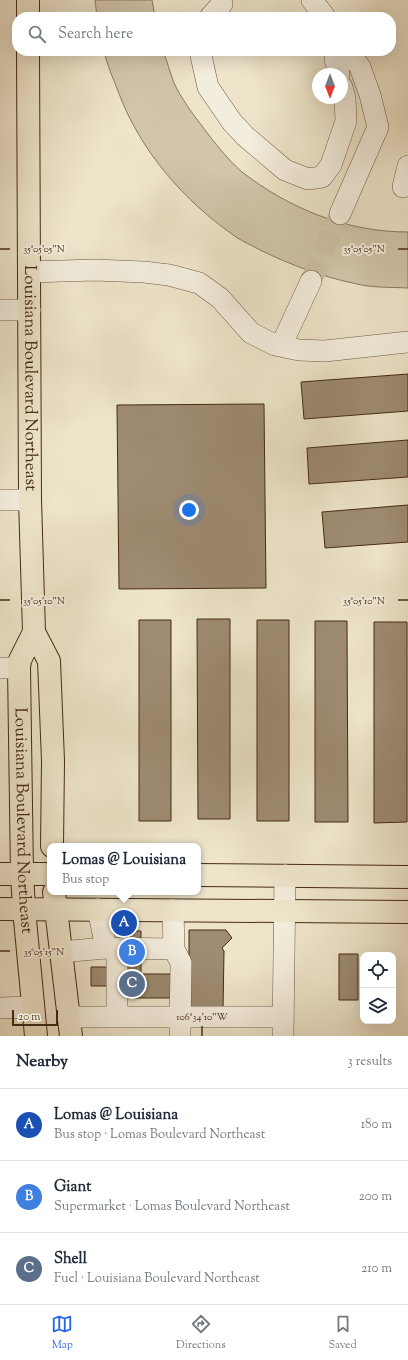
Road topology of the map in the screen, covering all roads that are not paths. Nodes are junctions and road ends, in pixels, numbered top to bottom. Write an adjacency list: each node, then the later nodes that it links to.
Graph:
1 (28, 0): 3 (main road)
2 (312, 0): 4 (street)
3 (28, 12)
4 (321, 12)
5 (28, 56): 14 (main road, Louisiana Boulevard Northeast)
6 (201, 56): 10 (street)
7 (338, 56): 9 (street)
8 (352, 56): 13 (street)
9 (337, 68)
10 (345, 104)
11 (408, 166): 12 (street)
12 (402, 187)
13 (340, 214)
14 (30, 272): 17 (main road, Louisiana Boulevard Northeast); 19 (street)
15 (312, 282): 19 (street)
16 (0, 310): 17 (street)
17 (30, 310): 21 (main road, Louisiana Boulevard Northeast)
18 (408, 342): 19 (street)
19 (281, 346)
20 (0, 500): 21 (street)
21 (30, 500): 22 (main road, Louisiana Boulevard Northeast)
22 (34, 632): 23 (main road, Louisiana Boulevard Northeast); 24 (main road, Louisiana Boulevard Northeast)
23 (10, 668): 26 (main road, Louisiana Boulevard Northeast)
24 (52, 843)
25 (0, 874): 26 (main road)
26 (22, 874): 27 (main road); 33 (main road, Louisiana Boulevard Northeast)
27 (47, 874)
28 (201, 875): 29 (main road)
29 (285, 875): 30 (main road); 36 (street)
30 (408, 877)
31 (54, 900): 33 (main road); 34 (main road); 40 (main road, Louisiana Boulevard Northeast)
32 (0, 908): 33 (main road)
33 (24, 908): 41 (main road, Louisiana Boulevard Northeast)
34 (98, 909): 35 (main road); 38 (street)
35 (173, 910): 36 (main road); 39 (street)
36 (284, 911): 37 (main road); 46 (street)
37 (408, 912)
38 (112, 948): 39 (street); 40 (street); 43 (street)
39 (174, 949): 45 (street)
40 (60, 952): 44 (main road, Louisiana Boulevard Northeast)
41 (33, 1007): 42 (street); 47 (main road, Louisiana Boulevard Northeast)
42 (0, 1008)
43 (117, 1017): 44 (street); 45 (street)
44 (69, 1027)
45 (180, 1027): 46 (street)
46 (283, 1027)
47 (36, 1036)

